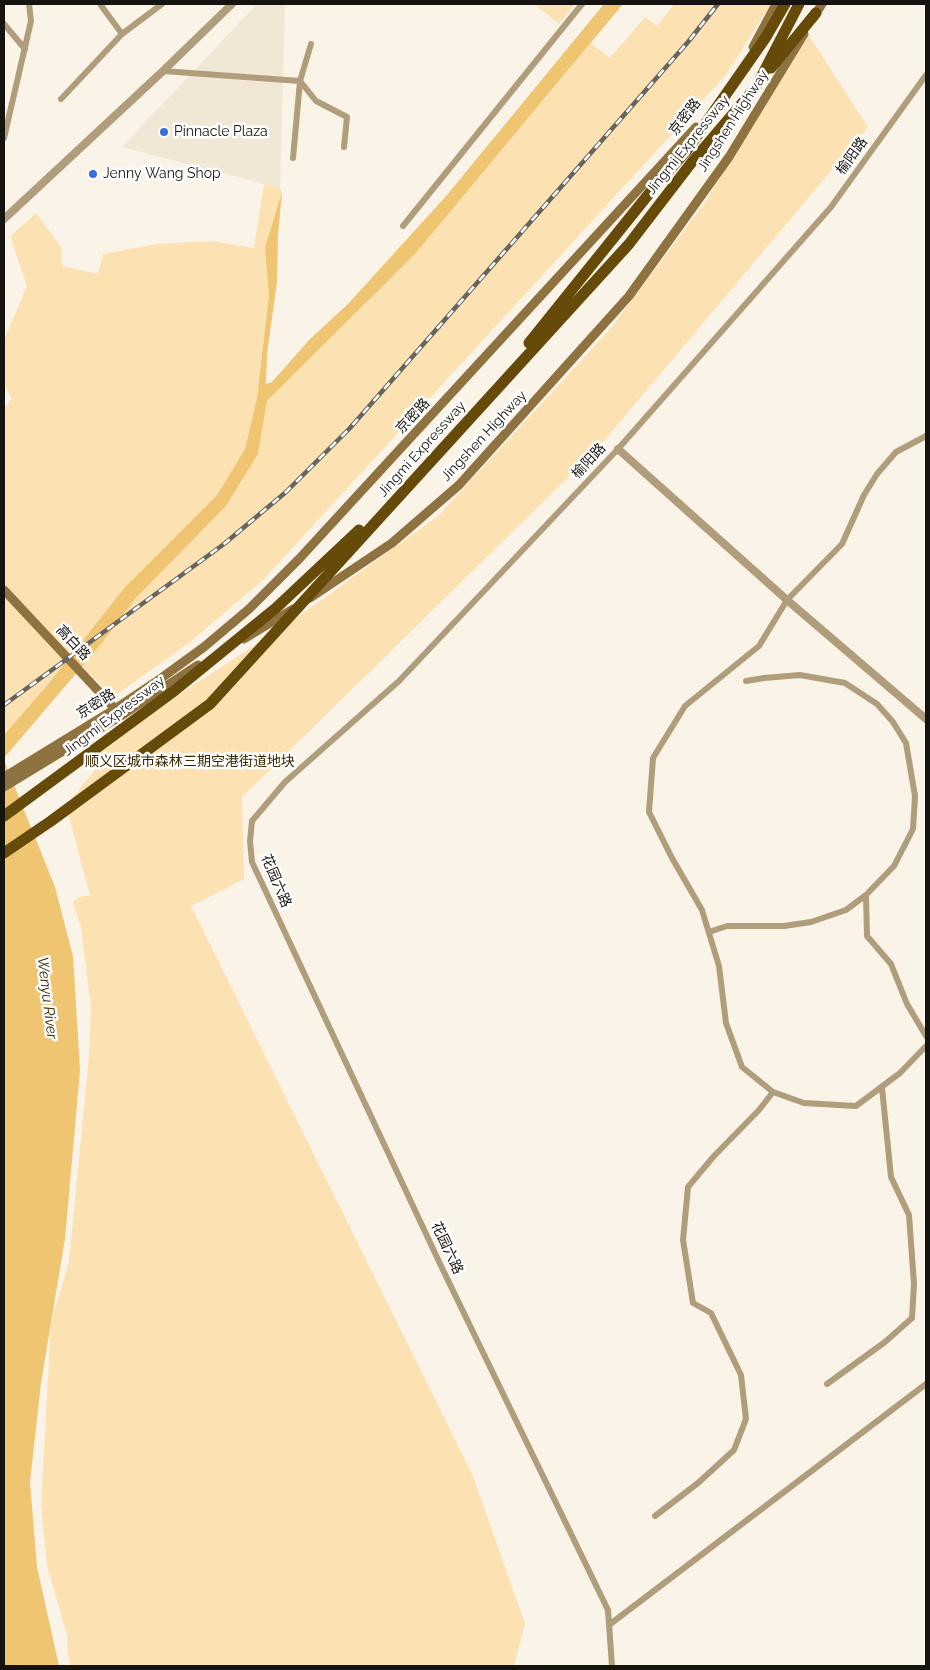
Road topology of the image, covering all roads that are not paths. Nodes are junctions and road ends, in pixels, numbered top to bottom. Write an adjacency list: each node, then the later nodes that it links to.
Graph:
1 (30, 4): 14 (street)
2 (100, 4): 11 (street)
3 (162, 4): 11 (street)
4 (232, 4): 16 (street)
5 (582, 4): 27 (street)
6 (776, 4): 12 (main road, 京密路)
7 (785, 4): 15 (highway, Jingmi Expressway)
8 (799, 4): 19 (highway, Jingmi Expressway)
9 (819, 8): 19 (highway); 33 (main road, Jingshen Highway)
10 (4, 24): 14 (street)
11 (122, 34): 20 (street)
12 (756, 42): 15 (highway); 33 (main road, 京密路)
13 (311, 44): 18 (street)
14 (25, 49): 22 (street)
15 (752, 56): 38 (highway, Jingmi Expressway)
16 (163, 71): 18 (street); 26 (street)
17 (926, 75): 29 (street, 榆阳路)
18 (300, 81): 24 (street); 25 (street)
19 (756, 87): 40 (highway, Jingmi Expressway)
20 (61, 99)
21 (4, 115): 22 (street)
22 (9, 121): 23 (street)
23 (4, 138)
24 (344, 147)
25 (293, 158)
26 (4, 219)
27 (403, 226)
28 (926, 436): 31 (street)
29 (618, 449): 31 (street); 39 (street, 榆阳路)
30 (4, 590): 33 (main road, 高白路)
31 (787, 600): 34 (street); 42 (street)
32 (746, 681): 41 (street)
33 (118, 712): 35 (main road, Jingshen Highway)
34 (926, 719)
35 (43, 758): 36 (main road); 37 (main road)
36 (4, 776)
37 (4, 788)
38 (4, 816)
39 (250, 841): 50 (street, 花园六路)
40 (4, 854)
41 (866, 895): 42 (street); 43 (street)
42 (709, 932): 46 (street)
43 (926, 1036)
44 (926, 1046): 46 (street)
45 (882, 1088): 47 (street)
46 (773, 1092): 49 (street)
47 (827, 1384)
48 (926, 1384): 50 (street)
49 (655, 1516)
50 (609, 1625): 51 (street, 花园六路)
51 (612, 1666)

